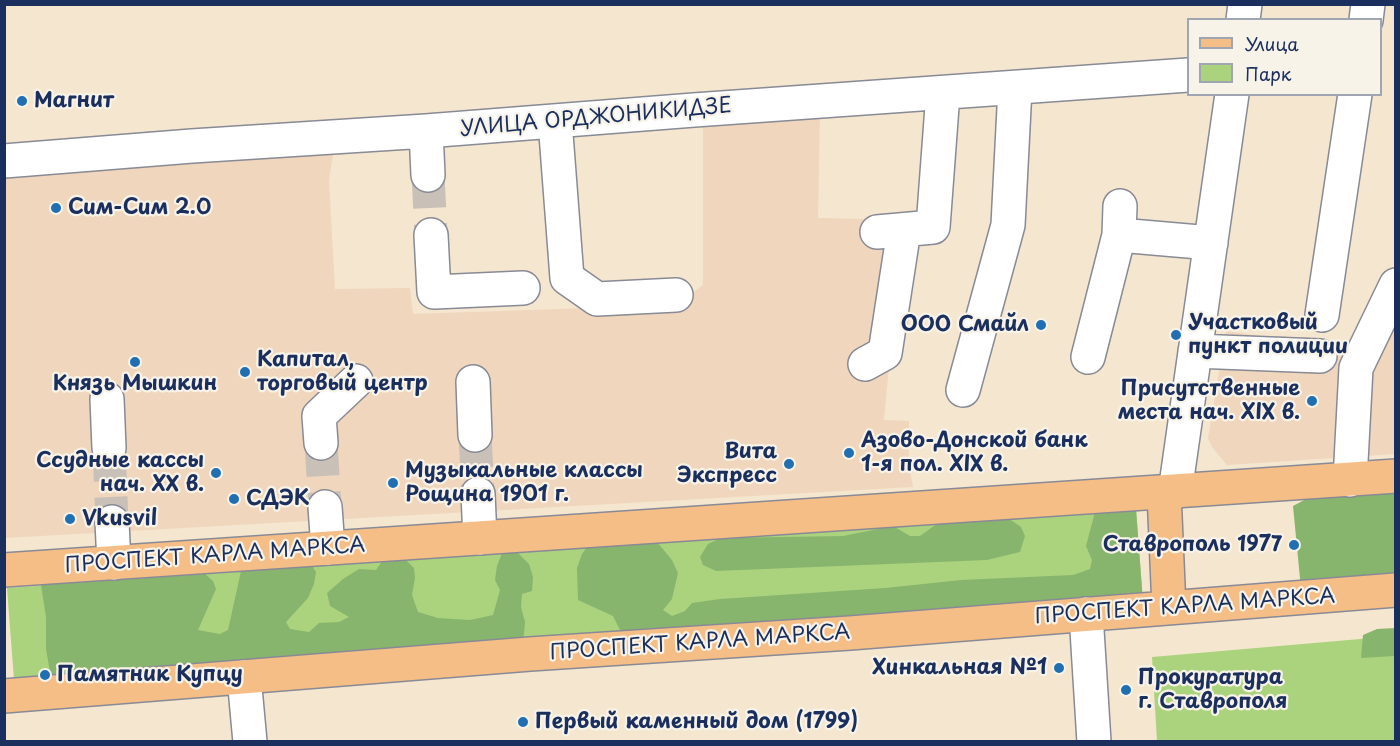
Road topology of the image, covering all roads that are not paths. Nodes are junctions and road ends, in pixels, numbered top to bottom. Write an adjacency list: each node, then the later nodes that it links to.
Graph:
1 (1187, 75): 2 (street, УЛИЦА ОРДЖОНИКИДЗЕ)
2 (1015, 88): 3 (street, УЛИЦА ОРДЖОНИКИДЗЕ); 24 (street)
3 (943, 93): 6 (street, УЛИЦА ОРДЖОНИКИДЗЕ); 20 (street)
4 (1232, 96): 11 (street)
5 (1355, 96): 15 (street)
6 (555, 121): 7 (street, УЛИЦА ОРДЖОНИКИДЗЕ); 14 (street)
7 (426, 131): 8 (street, УЛИЦА ОРДЖОНИКИДЗЕ); 9 (street)
8 (4, 161)
9 (428, 175)
10 (431, 235): 13 (street)
11 (1211, 243): 17 (street); 19 (street)
12 (1395, 285): 21 (street)
13 (523, 288)
14 (676, 295)
15 (1323, 315)
16 (1395, 337): 21 (street)
17 (1195, 351): 18 (street); 31 (street)
18 (1320, 356)
19 (1088, 357)
20 (865, 364)
21 (1356, 368): 30 (street)
22 (356, 381): 27 (street)
23 (473, 382): 26 (street)
24 (963, 390)
25 (107, 399): 28 (street)
26 (475, 435)
27 (321, 443)
28 (109, 448)
29 (1395, 476): 30 (main road, ПРОСПЕКТ КАРЛА МАРКСА)
30 (1350, 480): 31 (main road, ПРОСПЕКТ КАРЛА МАРКСА)
31 (1169, 492): 35 (main road, ПРОСПЕКТ КАРЛА МАРКСА); 40 (main road)
32 (478, 494): 35 (street)
33 (325, 507): 36 (street)
34 (112, 522): 37 (street)
35 (480, 538): 36 (main road, ПРОСПЕКТ КАРЛА МАРКСА)
36 (328, 548): 37 (main road, ПРОСПЕКТ КАРЛА МАРКСА)
37 (114, 563): 38 (main road, ПРОСПЕКТ КАРЛА МАРКСА)
38 (4, 570)
39 (1395, 590): 40 (main road, ПРОСПЕКТ КАРЛА МАРКСА)
40 (1169, 608): 41 (main road, ПРОСПЕКТ КАРЛА МАРКСА)
41 (1086, 614): 42 (main road, ПРОСПЕКТ КАРЛА МАРКСА); 45 (street)
42 (244, 677): 43 (main road, ПРОСПЕКТ КАРЛА МАРКСА); 44 (street)
43 (4, 696)
44 (250, 741)
45 (1094, 741)

